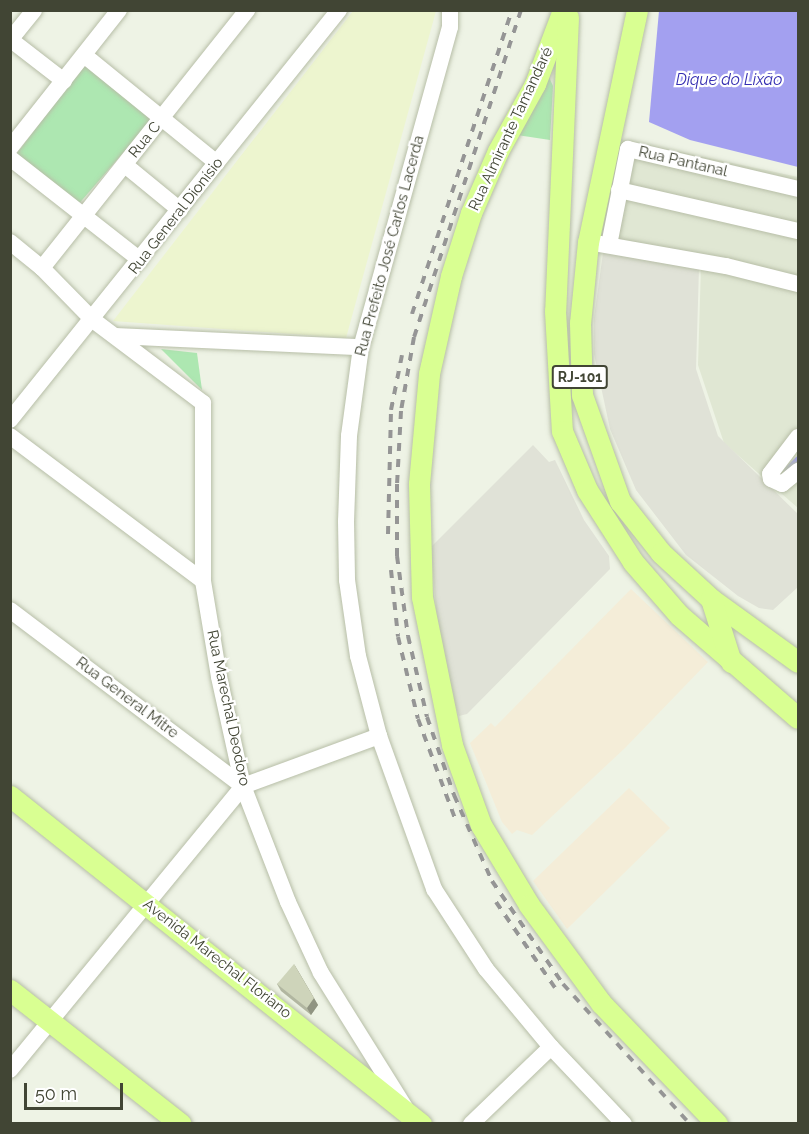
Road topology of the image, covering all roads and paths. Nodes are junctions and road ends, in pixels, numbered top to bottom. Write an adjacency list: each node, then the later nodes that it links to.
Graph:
1 (34, 10): 10 (street)
2 (119, 10): 11 (street)
3 (339, 10): 16 (street, Rua General Dionísio)
4 (450, 10): 31 (street, Rua Prefeito José Carlos Lacerda)
5 (563, 10): 54 (main road, Rua Almirante Tamandaré)
6 (568, 10): 14 (main road, RJ-101)
7 (581, 10): 14 (main road)
8 (637, 10): 24 (main road, RJ-101)
9 (240, 13): 13 (street, Rua C)
10 (11, 40): 12 (street)
11 (84, 55): 12 (street); 13 (street)
12 (64, 81): 15 (street)
13 (164, 117): 16 (street); 17 (street, Rua C)
14 (562, 129): 40 (main road, RJ-101)
15 (11, 148): 21 (street)
16 (217, 163): 20 (street, Rua General Dionísio)
17 (125, 165): 20 (street); 21 (street, Rua C)
18 (798, 189): 19 (street, Rua Pantanal)
19 (619, 190): 22 (street); 25 (street, Rua Pantanal)
20 (180, 210): 26 (street, Rua General Dionísio)
21 (84, 217): 26 (street); 27 (street, Rua C)
22 (798, 231)
23 (10, 242): 27 (street)
24 (588, 242): 25 (street); 37 (main road, RJ-101)
25 (609, 245): 28 (street)
26 (140, 260): 29 (street, Rua General Dionísio)
27 (42, 268): 29 (street)
28 (798, 284)
29 (93, 320): 30 (street); 32 (street, Rua General Dionísio)
30 (115, 336): 31 (street); 36 (street, Rua Marechal Deodoro)
31 (361, 347): 42 (street, Rua Prefeito José Carlos Lacerda)
32 (10, 420)
33 (10, 435): 36 (street)
34 (798, 437): 35 (street)
35 (798, 471)
36 (203, 581): 43 (street, Rua Marechal Deodoro)
37 (711, 599): 39 (main road, RJ-101); 40 (main road)
38 (10, 610): 43 (street, Rua General Mitre)
39 (798, 662)
40 (731, 663): 41 (main road, RJ-101)
41 (798, 718)
42 (379, 736): 43 (street); 48 (street, Rua Prefeito José Carlos Lacerda)
43 (243, 786): 45 (street); 50 (street, Rua Marechal Deodoro)
44 (10, 796): 45 (main road, Avenida Marechal Floriano)
45 (146, 903): 47 (street); 50 (main road, Avenida Marechal Floriano)
46 (10, 990): 47 (main road)
47 (50, 1021): 49 (street); 51 (main road)
48 (551, 1047): 52 (street); 53 (street, Rua Prefeito José Carlos Lacerda)
49 (10, 1070)
50 (415, 1118)
51 (181, 1124)
52 (471, 1124)
53 (624, 1124)
54 (717, 1124)

